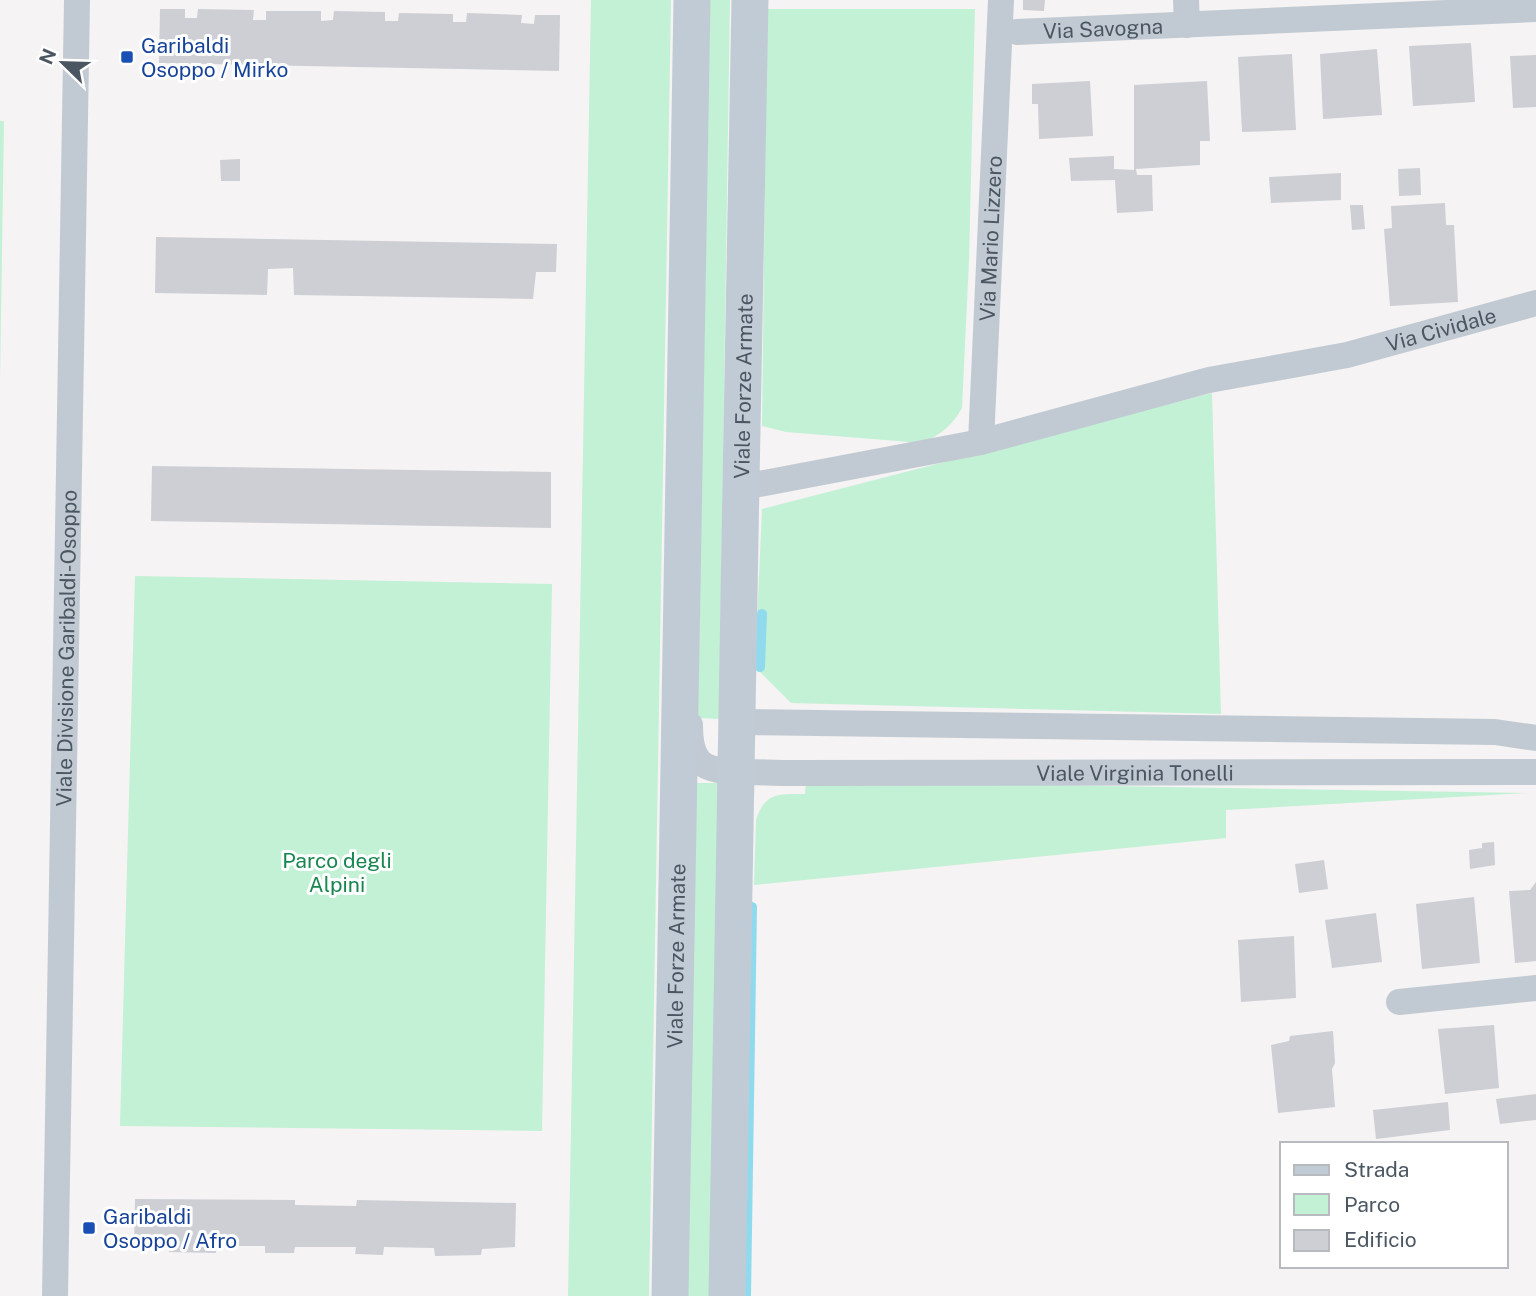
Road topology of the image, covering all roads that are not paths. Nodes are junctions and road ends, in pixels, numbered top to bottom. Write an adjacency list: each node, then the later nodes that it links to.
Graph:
1 (77, 0): 18 (street, Viale Divisione Garibaldi-Osoppo)
2 (692, 0): 11 (street, Viale Forze Armate)
3 (750, 0): 10 (street, Viale Forze Armate)
4 (999, 0): 7 (street, Via Mario Lizzero)
5 (1536, 9): 6 (street, Via Savogna)
6 (1186, 12): 7 (street, Via Savogna)
7 (1008, 33): 9 (street, Via Mario Lizzero)
8 (1536, 303): 9 (street, Via Cividale)
9 (981, 442): 10 (street)
10 (743, 487): 12 (street, Viale Forze Armate)
11 (682, 616): 14 (street, Viale Forze Armate); 19 (street, Viale Forze Armate)
12 (736, 722): 13 (street); 14 (street, Viale Forze Armate)
13 (1536, 737)
14 (735, 772): 15 (street, Viale Virginia Tonelli); 20 (street, Viale Forze Armate)
15 (1536, 772)
16 (1536, 988): 17 (street)
17 (1399, 1002)
18 (55, 1296)
19 (670, 1296)
20 (727, 1296)

